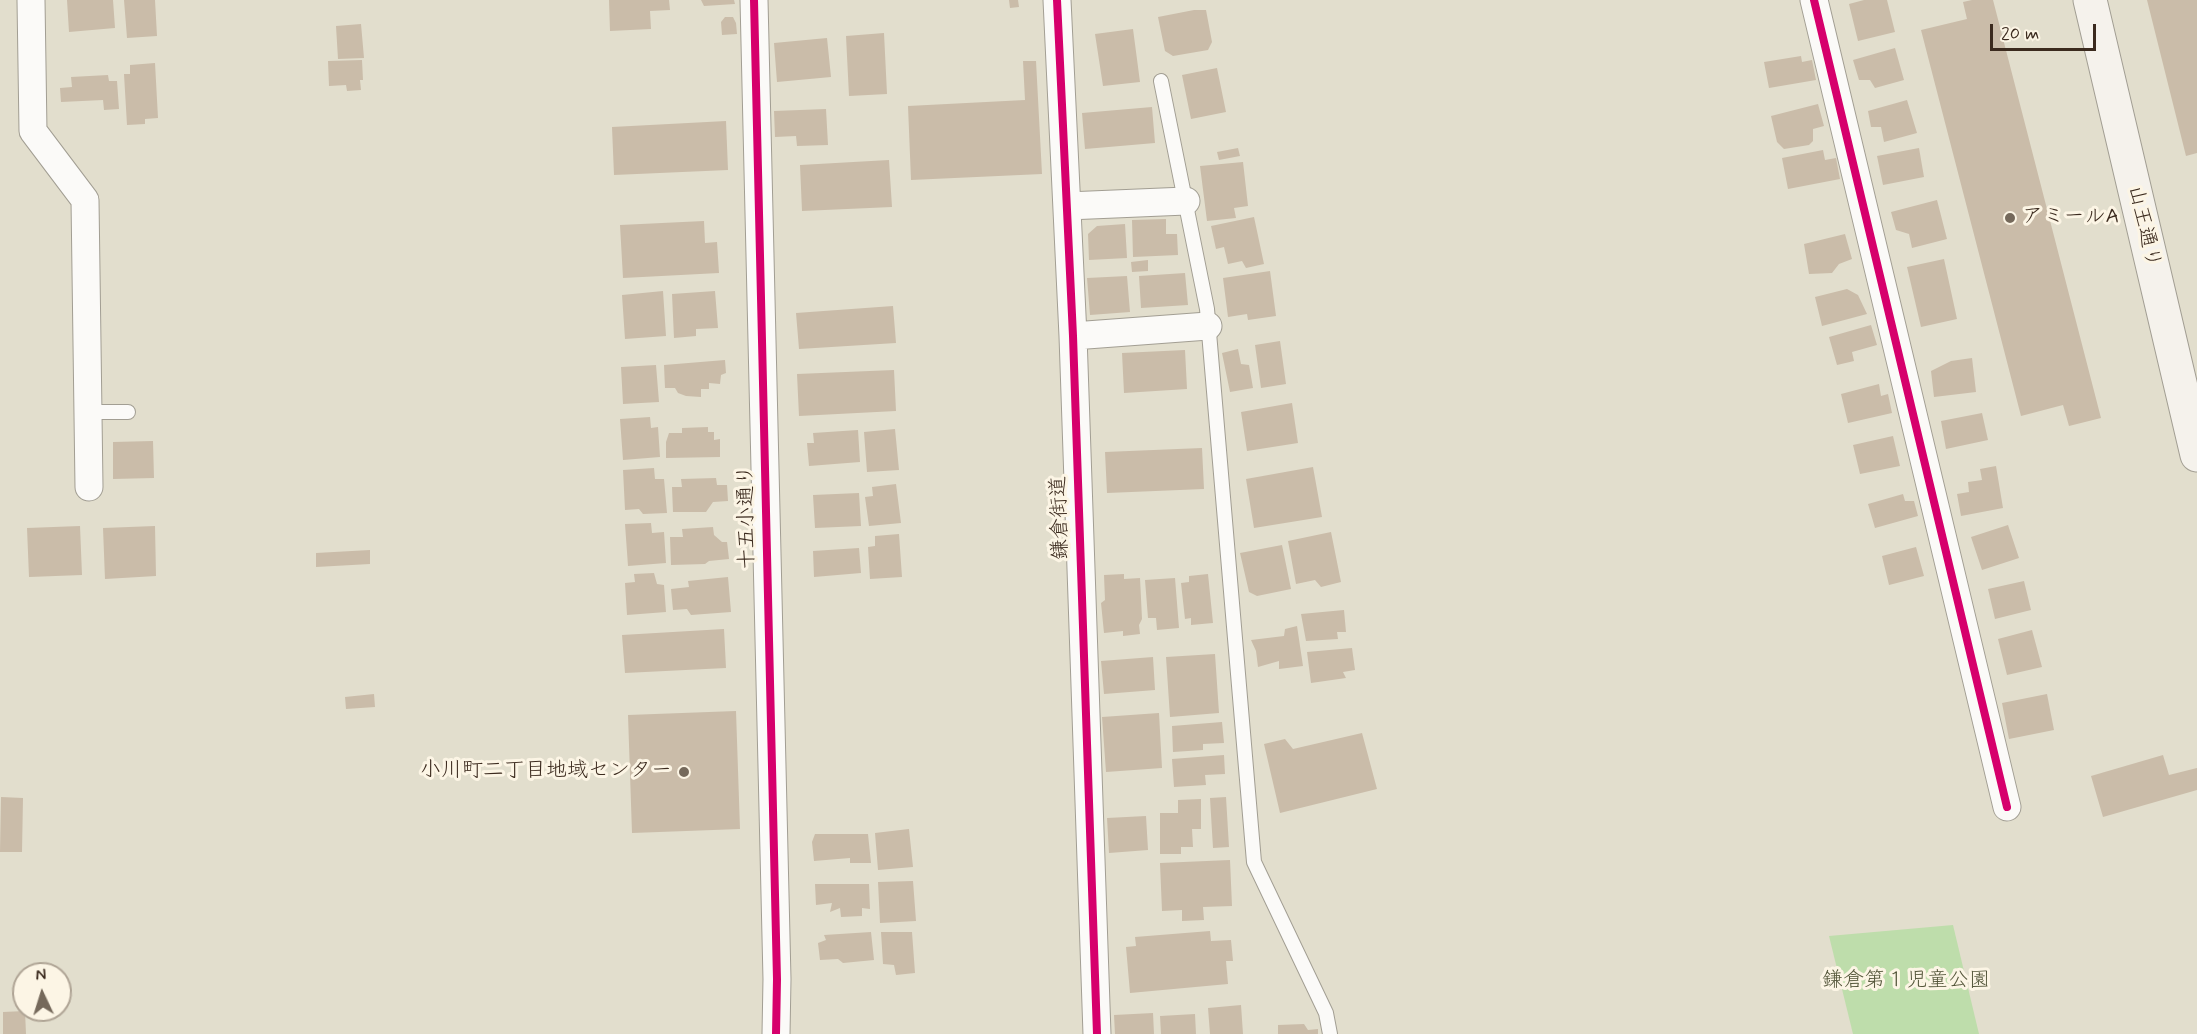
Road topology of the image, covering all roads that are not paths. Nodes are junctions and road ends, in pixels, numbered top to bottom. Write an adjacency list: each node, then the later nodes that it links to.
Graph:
1 (31, 0): 11 (street)
2 (754, 0): 16 (street, 十五小通り)
3 (1057, 0): 8 (street, 鎌倉街道)
4 (1814, 0): 15 (street)
5 (2090, 0): 13 (street, 山王通り)
6 (1161, 81): 7 (lane)
7 (1186, 201): 8 (street); 9 (lane)
8 (1067, 206): 10 (street, 鎌倉街道)
9 (1208, 326): 10 (street); 18 (lane)
10 (1073, 336): 17 (street, 鎌倉街道)
11 (88, 412): 12 (lane); 14 (street)
12 (128, 412)
13 (2197, 455)
14 (89, 487)
15 (2007, 807)
16 (776, 1034)
17 (1097, 1034)
18 (1330, 1034)

